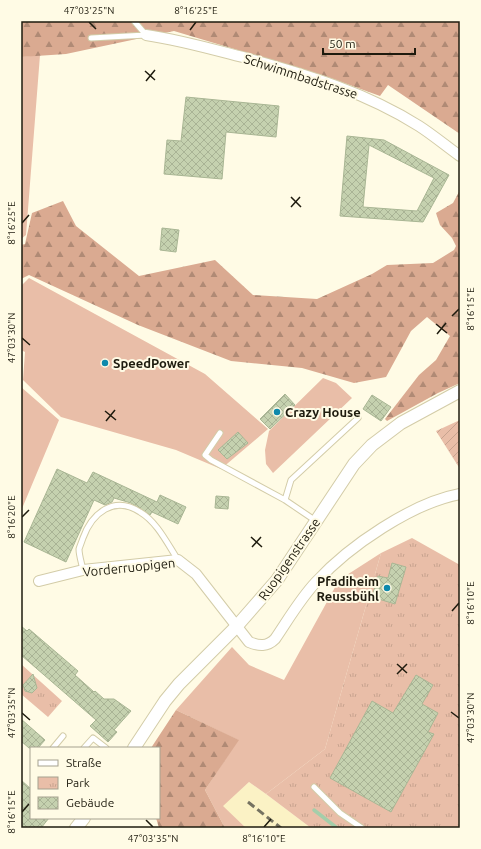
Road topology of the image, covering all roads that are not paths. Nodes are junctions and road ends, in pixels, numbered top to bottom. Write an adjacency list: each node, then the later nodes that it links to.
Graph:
1 (134, 21): 2 (lane)
2 (146, 35): 3 (lane); 4 (street, Schwimmbadstrasse)
3 (91, 38)
4 (460, 156)
5 (460, 391): 10 (street, Ruopigenstrasse)
6 (358, 418): 9 (lane)
7 (220, 433): 9 (lane)
8 (460, 494): 14 (street, Vorderruopigen)
9 (284, 500): 10 (lane)
10 (316, 521): 14 (street, Ruopigenstrasse)
11 (178, 560): 12 (street, Vorderruopigen); 12 (lane); 14 (street, Vorderruopigen)
12 (83, 570): 13 (street, Vorderruopigen)
13 (39, 581)
14 (236, 627): 19 (street, Ruopigenstrasse)
15 (63, 736): 16 (lane)
16 (53, 747)
17 (85, 747): 18 (lane)
18 (105, 747)
19 (135, 747)
20 (314, 787): 23 (lane)
21 (83, 819): 22 (street)
22 (76, 828)
23 (362, 828)

